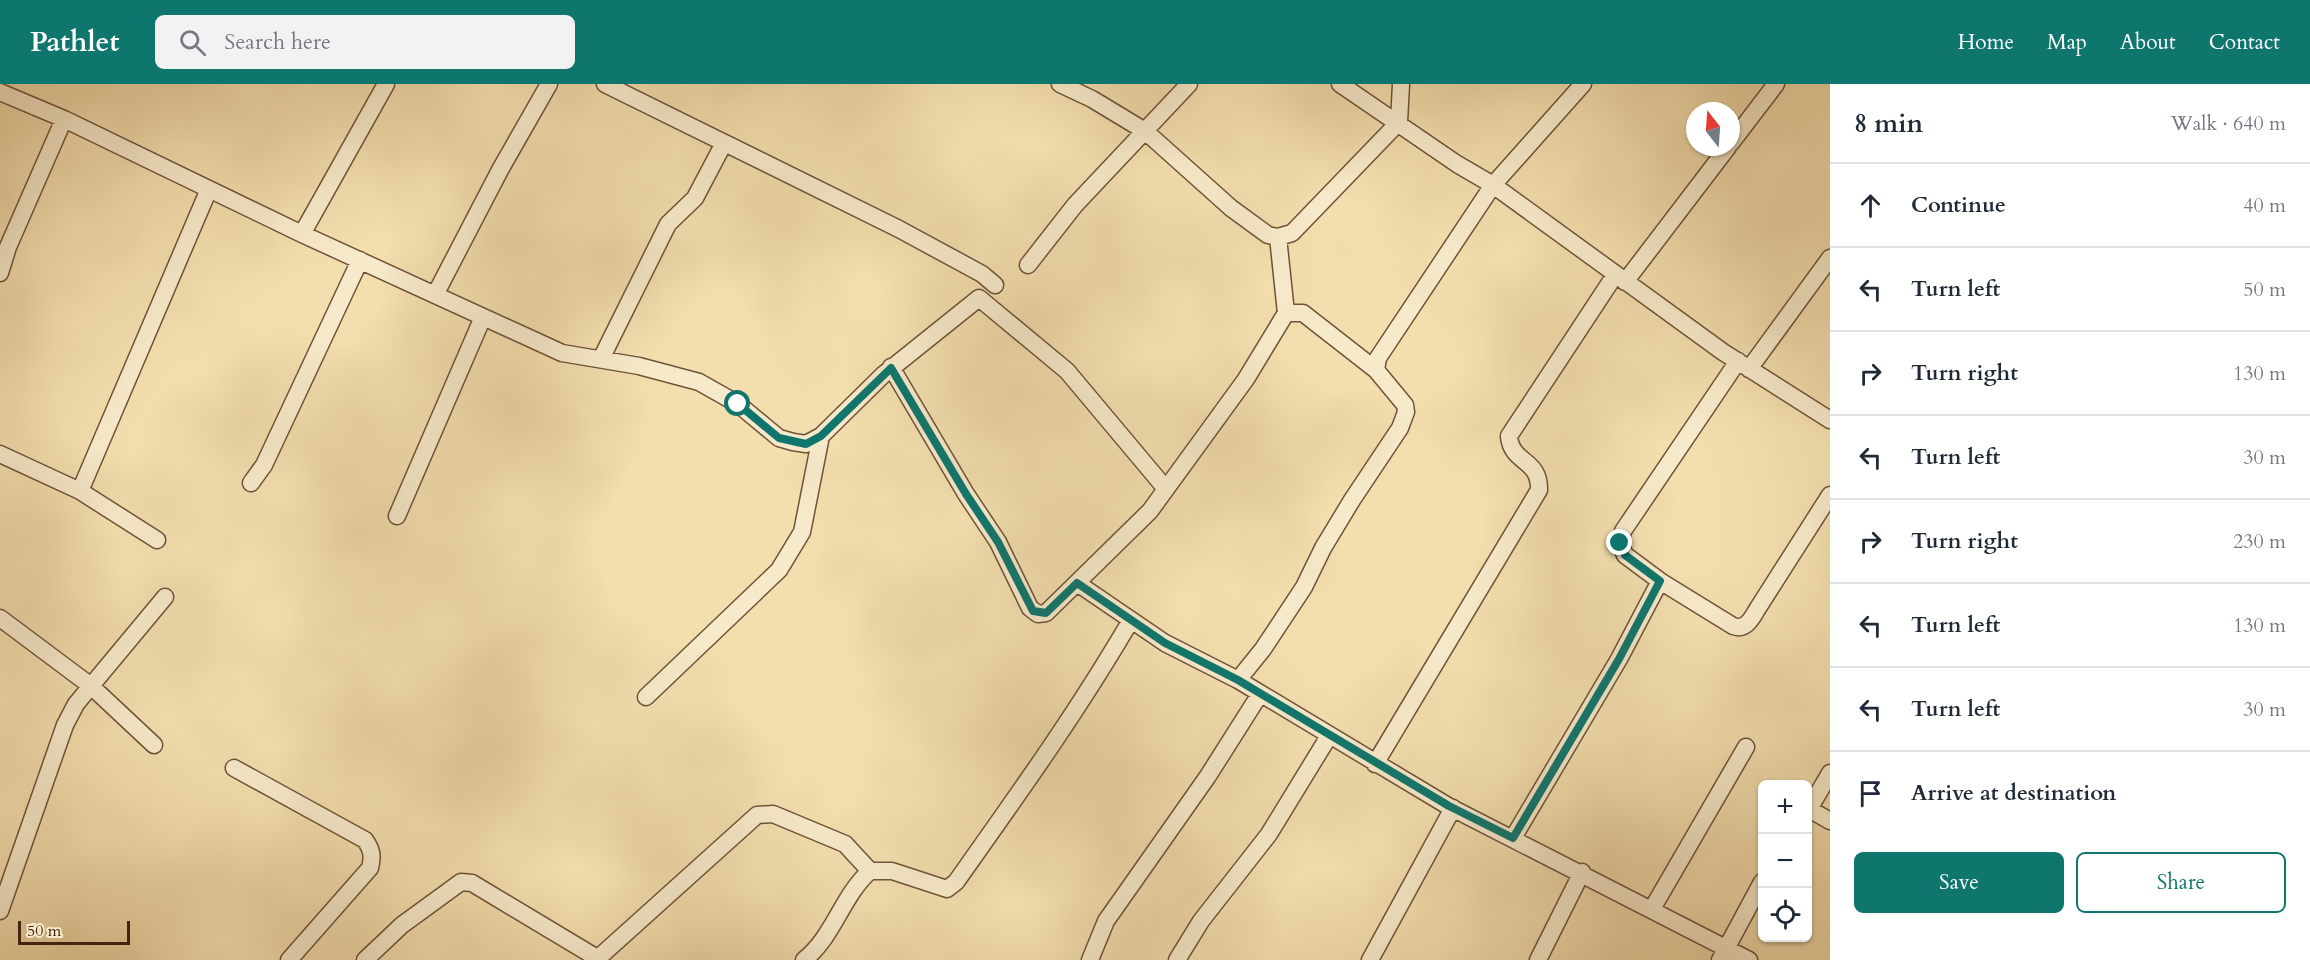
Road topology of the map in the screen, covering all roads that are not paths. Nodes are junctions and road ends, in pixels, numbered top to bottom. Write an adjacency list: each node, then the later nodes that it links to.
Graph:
1 (386, 84): 19 (street)
2 (549, 84): 27 (street)
3 (605, 84): 15 (street)
4 (1060, 84): 13 (street)
5 (1189, 84): 13 (street)
6 (1401, 84): 12 (street)
7 (1583, 84): 17 (street)
8 (1776, 84): 14 (street)
9 (1345, 85): 12 (street)
10 (0, 92): 11 (street)
11 (64, 119): 18 (street); 24 (street)
12 (1399, 122): 17 (street); 20 (street)
13 (1144, 131): 20 (street); 23 (street)
14 (1740, 132)
15 (724, 142): 26 (street); 30 (street)
16 (1721, 156): 25 (street)
17 (1493, 185): 25 (street); 33 (street)
18 (209, 189): 19 (street); 39 (street)
19 (302, 234): 22 (street)
20 (1278, 237): 28 (street)
21 (1830, 258): 31 (street)
22 (360, 260): 27 (street); 37 (street)
23 (1028, 265)
24 (0, 273)
25 (1620, 278): 31 (street); 55 (street)
26 (995, 285)
27 (435, 295): 29 (street)
28 (1286, 313): 33 (street); 38 (street)
29 (483, 317): 30 (street); 41 (street)
30 (601, 358): 35 (street)
31 (1743, 365): 34 (street); 43 (street)
32 (891, 368): 35 (street); 38 (street); 44 (street)
33 (1376, 370): 48 (street)
34 (1830, 420)
35 (821, 436): 51 (street)
36 (0, 454): 39 (street)
37 (251, 483)
38 (1166, 489): 44 (street)
39 (80, 491): 42 (street)
40 (1830, 495): 43 (street)
41 (397, 516)
42 (157, 540)
43 (1660, 581): 62 (street)
44 (1077, 583): 47 (street)
45 (165, 597): 49 (street)
46 (0, 618): 49 (street)
47 (1131, 620): 48 (street); 63 (street)
48 (1238, 680): 50 (street)
49 (91, 686): 53 (street); 67 (street)
50 (1260, 694): 52 (street); 73 (street)
51 (646, 697)
52 (1329, 736): 55 (street); 74 (street)
53 (154, 745)
54 (1746, 747): 66 (street)
55 (1375, 764): 59 (street)
56 (234, 768): 70 (street)
57 (1830, 773): 58 (street)
58 (1812, 803)
59 (1453, 808): 62 (street); 75 (street)
60 (1812, 812): 61 (street)
61 (1830, 821)
62 (1513, 838): 64 (street)
63 (870, 871): 69 (street); 72 (street)
64 (1582, 872): 66 (street); 76 (street)
65 (1759, 888): 68 (street)
66 (1652, 909): 68 (street)
67 (0, 911)
68 (1723, 954): 77 (street)
69 (597, 959): 71 (street)
70 (289, 960)
71 (365, 960)
72 (804, 960)
73 (1090, 960)
74 (1177, 960)
75 (1370, 960)
76 (1538, 960)
77 (1749, 960)

